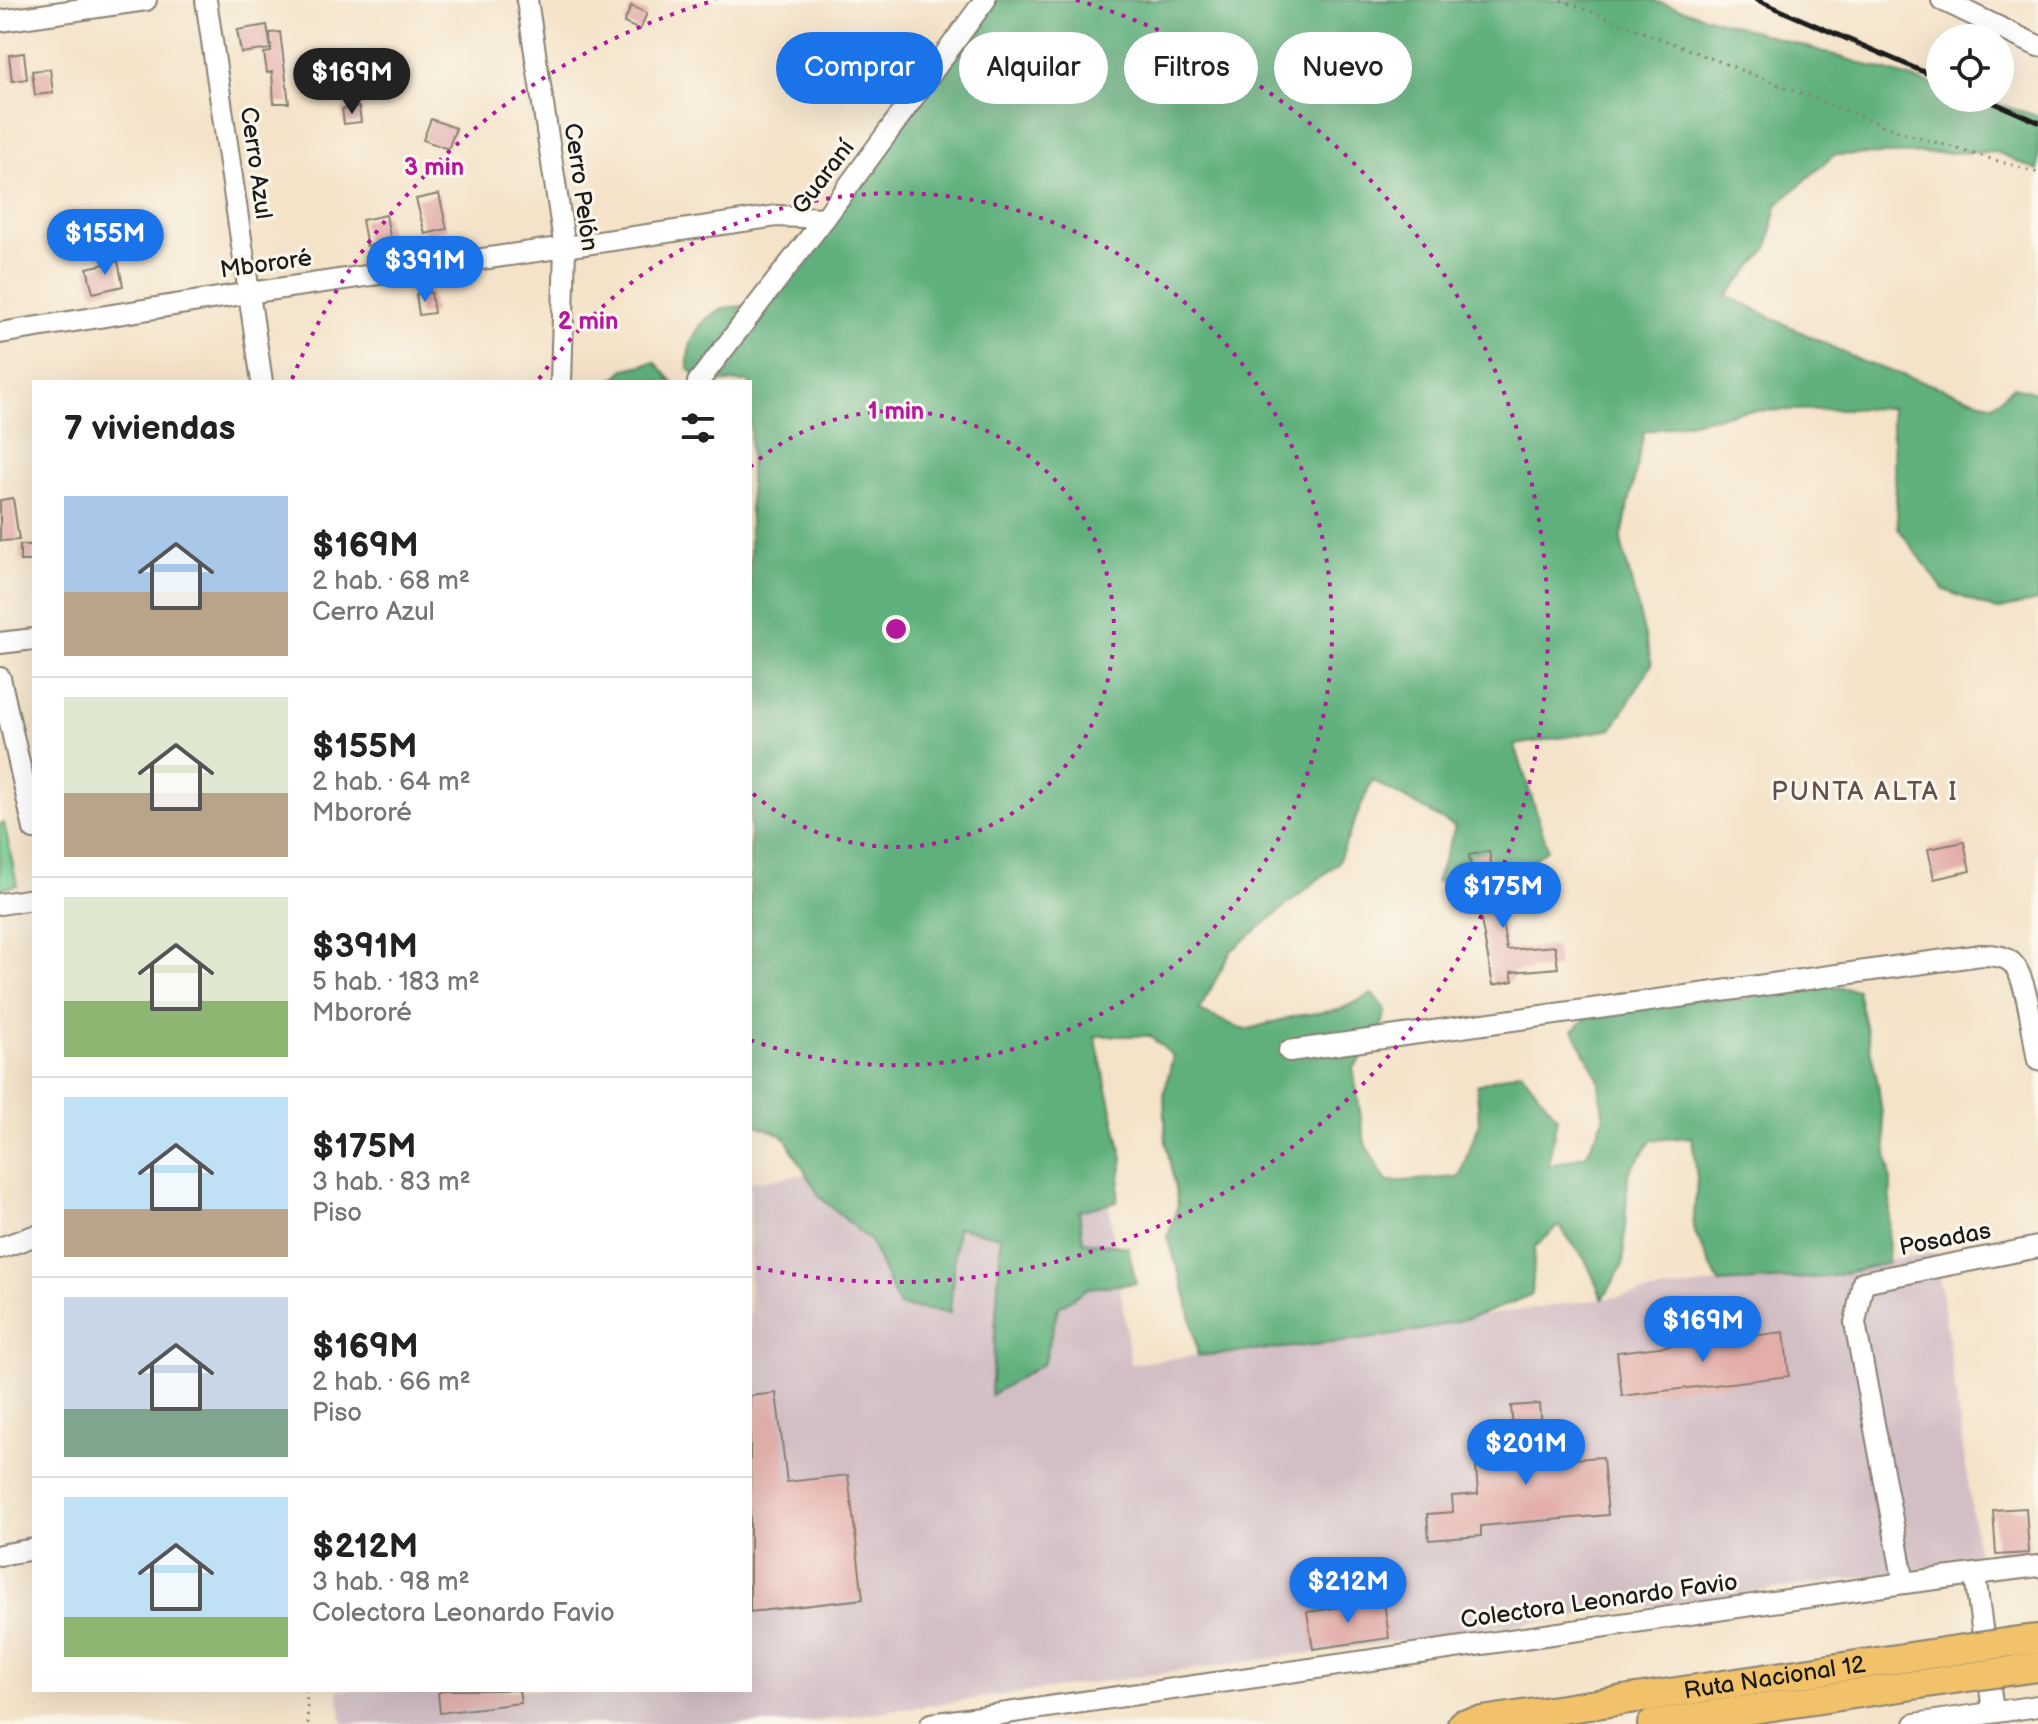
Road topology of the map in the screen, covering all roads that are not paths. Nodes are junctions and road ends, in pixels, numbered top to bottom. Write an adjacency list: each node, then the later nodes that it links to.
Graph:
1 (146, 0): 6 (street)
2 (206, 0): 10 (street, Cerro Azul)
3 (527, 0): 9 (street, Cerro Pelón)
4 (985, 0): 8 (street, Guaraní)
5 (1942, 0): 7 (street)
6 (0, 21)
7 (2038, 46)
8 (825, 218): 9 (street, Mbororé); 14 (street, Guaraní)
9 (565, 248): 10 (street, Mbororé); 13 (street, Cerro Pelón)
10 (249, 293): 11 (street, Mbororé); 12 (street, Cerro Azul)
11 (0, 333)
12 (262, 380)
13 (561, 380)
14 (700, 380)
15 (32, 639): 16 (street)
16 (0, 643)
17 (0, 678): 18 (street)
18 (32, 820)
19 (32, 899): 20 (street)
20 (0, 904)
21 (1289, 1051): 22 (street)
22 (2038, 1060)
23 (32, 1237): 25 (street)
24 (2038, 1247): 30 (street, Posadas)
25 (0, 1248)
26 (32, 1549): 27 (street)
27 (0, 1555)
28 (2038, 1566): 29 (street, Colectora Leonardo Favio)
29 (1975, 1575): 30 (street, Colectora Leonardo Favio); 35 (street)
30 (1904, 1583): 36 (street, Colectora Leonardo Favio)
31 (2025, 1640): 32 (highway, Ruta Nacional 12, bridge)
32 (1952, 1665): 33 (highway, Ruta Nacional 12, bridge); 37 (highway, Ruta Nacional 12); 38 (highway, Ruta Nacional 12)
33 (2027, 1669)
34 (2038, 1706): 35 (street)
35 (1993, 1711): 39 (street)
36 (931, 1724)
37 (1462, 1724)
38 (1652, 1724)
39 (1915, 1724)

